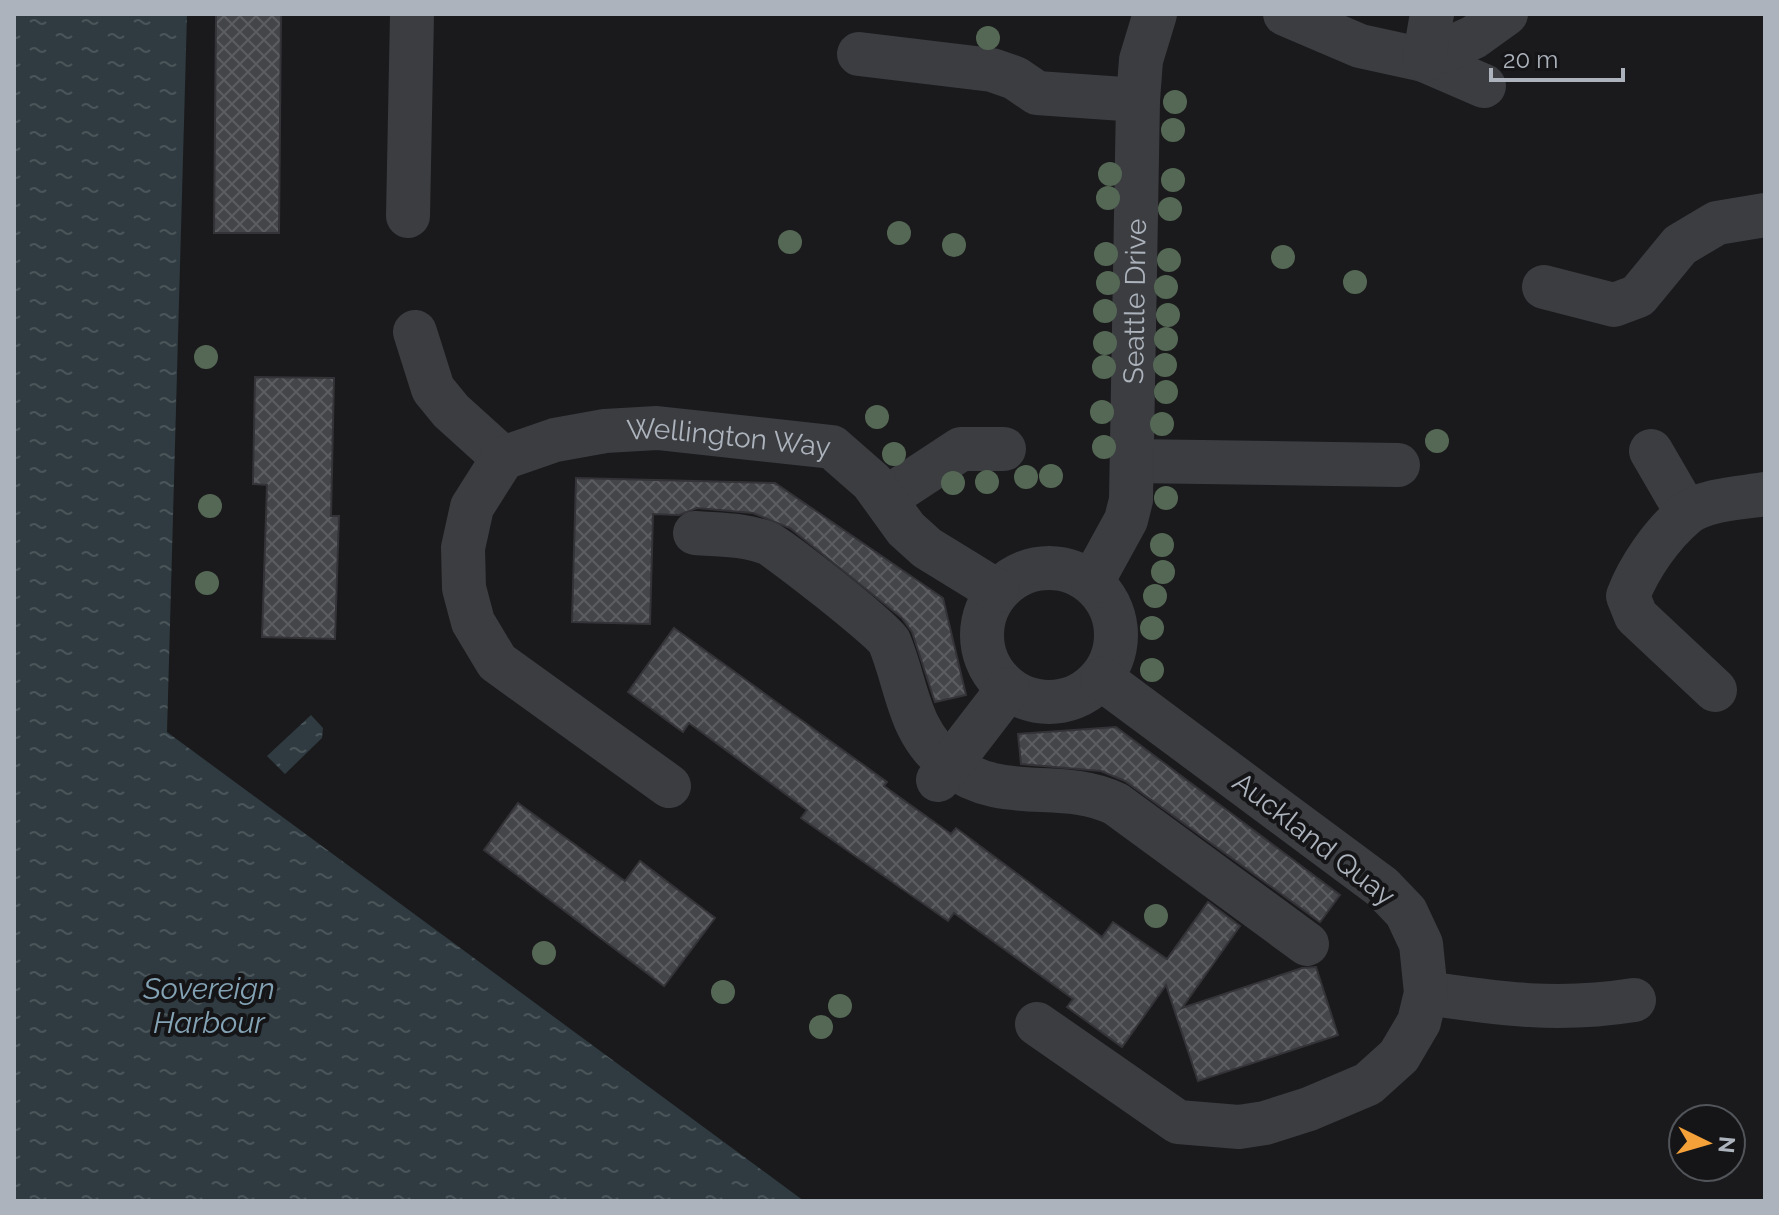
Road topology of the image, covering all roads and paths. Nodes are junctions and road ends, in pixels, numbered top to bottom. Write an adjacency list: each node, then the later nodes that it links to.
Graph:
1 (412, 14): 12 (street)
2 (1155, 14): 10 (street, Seattle Drive)
3 (1285, 14): 6 (street)
4 (1432, 14): 8 (street)
5 (1506, 14): 8 (street)
6 (1386, 32): 8 (street)
7 (859, 54): 10 (street)
8 (1424, 60): 9 (street)
9 (1484, 86)
10 (1138, 100): 18 (street, Seattle Drive)
11 (1765, 215): 13 (street)
12 (408, 216)
13 (1544, 287)
14 (415, 332): 17 (street)
15 (1004, 449): 21 (street)
16 (1651, 451): 22 (street)
17 (503, 458): 21 (street, Wellington Way); 30 (street)
18 (1132, 461): 19 (street); 24 (street, Seattle Drive)
19 (1398, 465)
20 (1765, 494): 22 (street)
21 (885, 499): 25 (street, Wellington Way)
22 (1687, 513): 28 (street)
23 (695, 533): 29 (street)
24 (1092, 582): 25 (street); 26 (street)
25 (997, 591): 27 (street)
26 (1102, 679): 27 (street); 32 (street, Auckland Quay)
27 (1008, 689): 29 (street)
28 (1715, 690)
29 (944, 772): 31 (street)
30 (669, 786)
31 (1307, 944)
32 (1426, 993): 33 (street); 34 (street, Auckland Quay)
33 (1634, 1000)
34 (1037, 1024)

